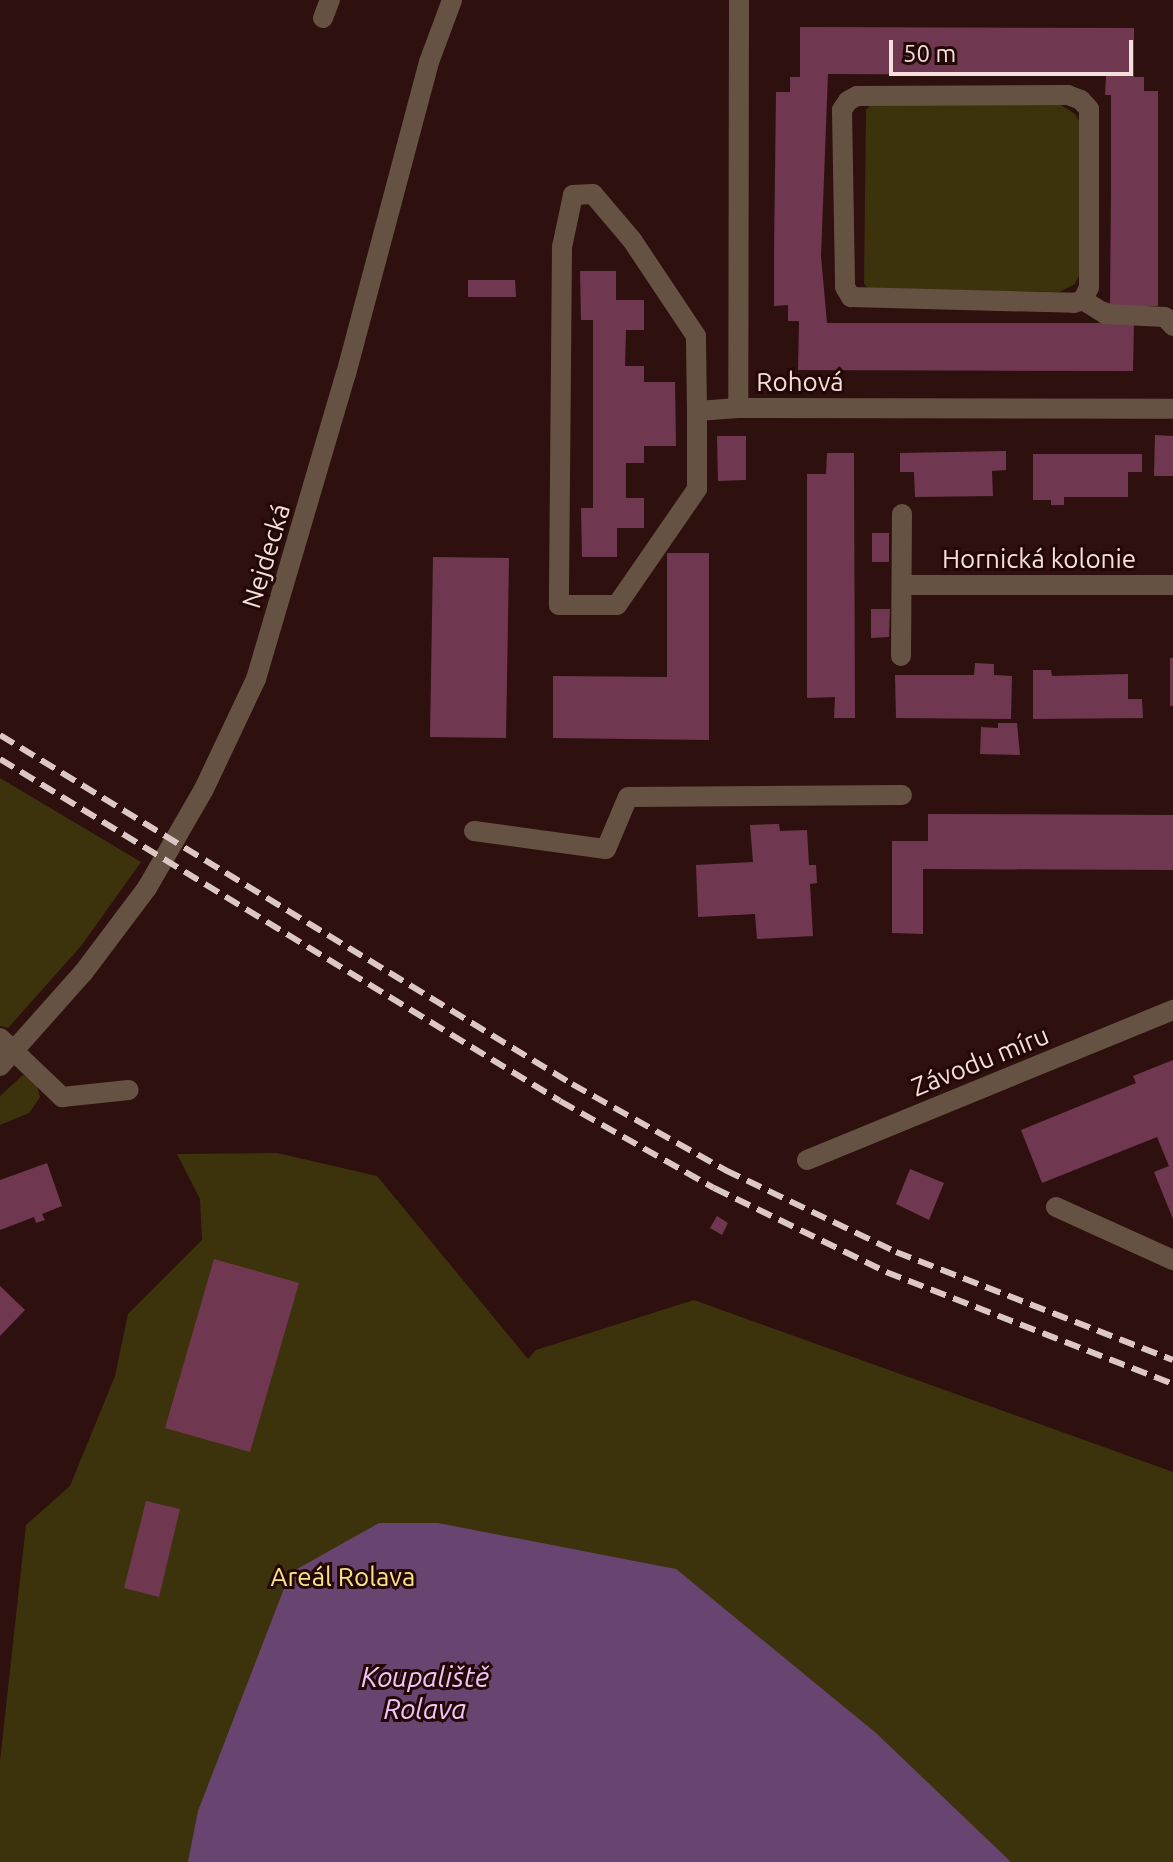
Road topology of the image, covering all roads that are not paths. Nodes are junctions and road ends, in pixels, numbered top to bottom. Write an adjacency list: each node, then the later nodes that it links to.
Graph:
1 (452, 0): 15 (street, Nejdecká)
2 (739, 0): 5 (street, Rohová)
3 (1083, 300): 3 (street); 4 (street)
4 (1173, 326)
5 (738, 408): 6 (street, Rohová); 7 (street)
6 (1173, 409)
7 (697, 411): 7 (street)
8 (902, 514): 9 (street)
9 (905, 585): 10 (street, Hornická kolonie); 11 (street)
10 (1173, 585)
11 (901, 656)
12 (902, 795): 13 (street)
13 (474, 831)
14 (1173, 1010): 17 (street, Závodu míru)
15 (5, 1052): 16 (street)
16 (129, 1090)
17 (807, 1160)
18 (1056, 1207): 19 (street)
19 (1173, 1260)

